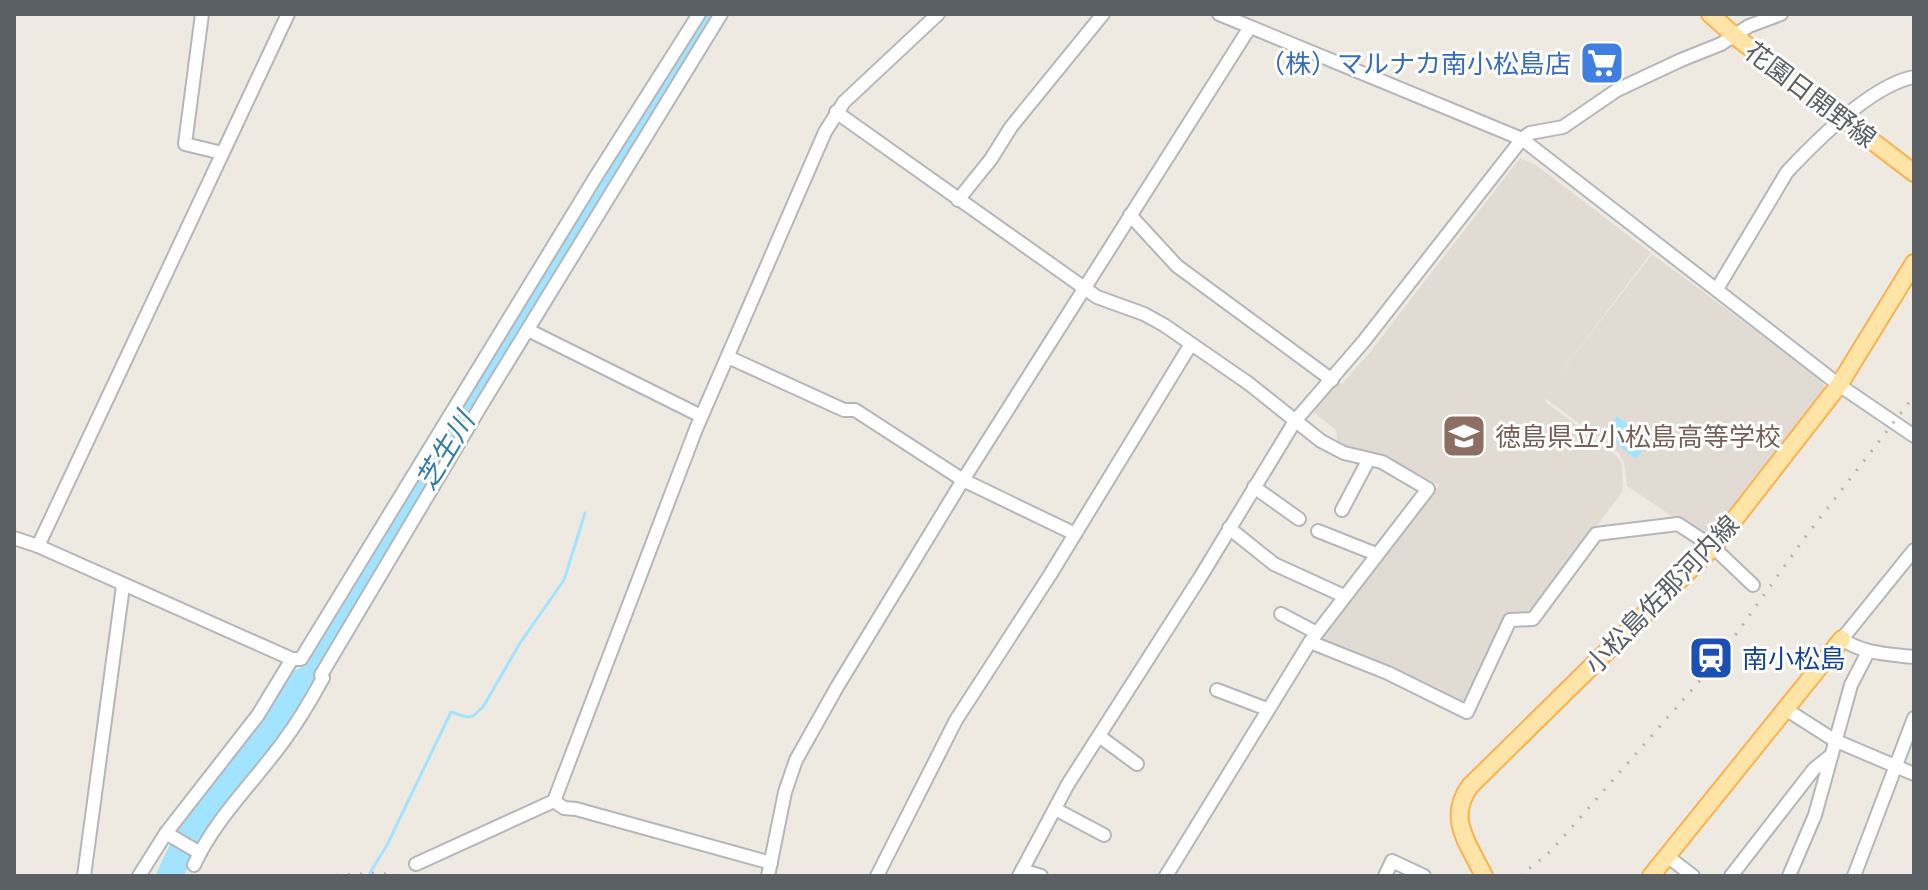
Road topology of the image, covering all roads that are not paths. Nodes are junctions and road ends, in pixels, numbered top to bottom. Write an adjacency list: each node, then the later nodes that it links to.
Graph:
1 (202, 14): 16 (street)
2 (288, 14): 16 (street)
3 (699, 14): 52 (street)
4 (721, 14): 23 (street)
5 (938, 14): 13 (street)
6 (1103, 14): 18 (street)
7 (1219, 14): 10 (street)
8 (1710, 14): 11 (main road, 花園日開野線)
9 (1781, 14): 11 (street)
10 (1250, 27): 15 (street); 19 (street)
11 (1736, 37): 14 (main road, 花園日開野線); 15 (street)
12 (1914, 77): 14 (street)
13 (836, 112): 18 (street); 25 (street)
14 (1843, 119): 17 (main road, 花園日開野線); 22 (street)
15 (1522, 139): 22 (street); 26 (street)
16 (222, 153): 40 (street)
17 (1914, 173)
18 (958, 200): 21 (street)
19 (1130, 215): 21 (street); 26 (street)
20 (1914, 263): 27 (main road, 小松島佐那河内線)
21 (1083, 288): 24 (street); 32 (street)
22 (1717, 289): 27 (street)
23 (528, 330): 28 (street); 65 (street)
24 (1191, 344): 29 (street); 38 (street)
25 (728, 357): 28 (street); 32 (street)
26 (1332, 380): 29 (street)
27 (1839, 385): 30 (street); 41 (main road, 小松島佐那河内線)
28 (701, 416): 63 (street)
29 (1295, 421): 31 (street); 33 (street)
30 (1914, 436)
31 (1369, 459): 34 (street); 43 (street)
32 (960, 478): 38 (street); 69 (street)
33 (1254, 487): 35 (street); 36 (street)
34 (1342, 510)
35 (1299, 519)
36 (1229, 528): 46 (street); 57 (street)
37 (1318, 531): 43 (street)
38 (1075, 534): 73 (street)
39 (14, 538): 40 (street)
40 (38, 546): 45 (street)
41 (1713, 547): 44 (street); 48 (street); 78 (main road, 小松島佐那河内線)
42 (1914, 550): 49 (street)
43 (1376, 554): 46 (street)
44 (1753, 585)
45 (123, 586): 52 (street); 71 (street)
46 (1344, 596): 48 (street)
47 (1281, 614): 48 (street)
48 (1314, 637): 54 (street)
49 (1842, 639): 50 (street); 55 (main road)
50 (1868, 652): 51 (street); 58 (street)
51 (1914, 657)
52 (292, 659): 65 (street)
53 (1217, 690): 54 (street)
54 (1267, 709): 75 (street)
55 (1787, 710): 58 (street); 67 (main road)
56 (1914, 718): 61 (street)
57 (1099, 736): 60 (street); 64 (street)
58 (1834, 740): 59 (street); 61 (street)
59 (1829, 757): 81 (street); 82 (street)
60 (1137, 764)
61 (1897, 766): 62 (street); 83 (street)
62 (1914, 774)
63 (554, 801): 68 (street); 69 (street)
64 (1055, 809): 66 (street); 70 (street)
65 (168, 834): 72 (street)
66 (1104, 835)
67 (1667, 856): 79 (main road); 80 (street)
68 (416, 864)
69 (767, 866)
70 (1020, 873): 74 (street)
71 (84, 876)
72 (139, 876)
73 (877, 876)
74 (1041, 876)
75 (1166, 876)
76 (1385, 876): 77 (street)
77 (1424, 876)
78 (1484, 876)
79 (1651, 876)
80 (1693, 876)
81 (1731, 876)
82 (1789, 876)
83 (1854, 876)

